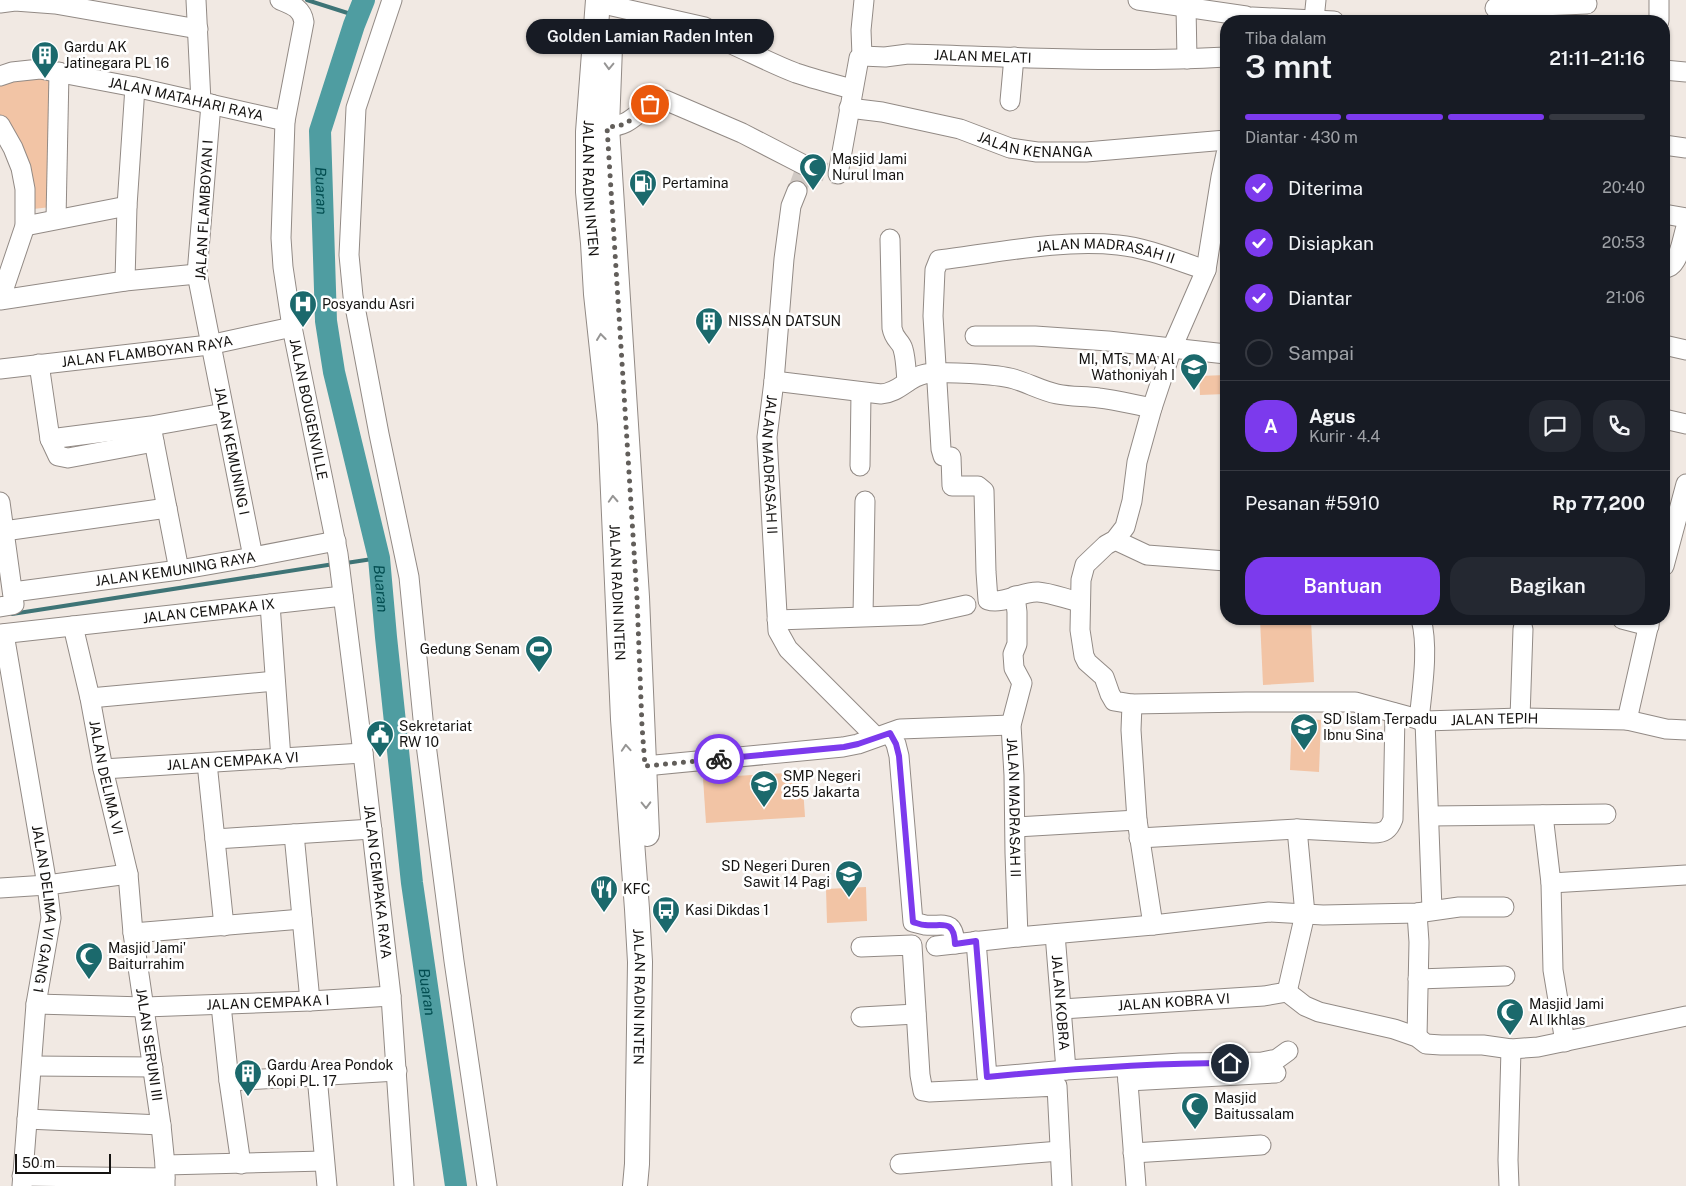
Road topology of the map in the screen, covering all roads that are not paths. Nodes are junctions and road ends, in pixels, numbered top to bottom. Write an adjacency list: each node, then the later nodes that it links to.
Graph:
1 (196, 0): 19 (street)
2 (280, 0): 33 (street, JALAN BOUGENVILLE)
3 (392, 0): 181 (street)
4 (864, 0): 20 (street)
5 (1138, 0): 13 (street)
6 (1316, 0): 17 (street)
7 (1659, 0): 18 (street)
8 (2, 2): 9 (street)
9 (54, 2): 12 (street)
10 (608, 2): 29 (street); 35 (main road, JALAN RADIN INTEN, one-way to 35); 90 (main road, JALAN RADIN INTEN, one-way to 10)
11 (1226, 6): 13 (street); 16 (street)
12 (110, 7): 19 (street)
13 (1186, 7): 23 (street)
14 (1587, 8): 15 (street)
15 (1495, 10)
16 (1244, 15)
17 (1314, 15)
18 (1659, 15)
19 (198, 29): 31 (street, JALAN FLAMBOYAN I)
20 (862, 56): 22 (street, JALAN MELATI); 29 (street)
21 (1220, 56): 23 (street, JALAN MELATI)
22 (1014, 57): 23 (street, JALAN MELATI); 30 (street)
23 (1187, 59)
24 (1670, 71): 26 (street)
25 (59, 72): 27 (street, JALAN MATAHARI RAYA); 28 (street, JALAN MATAHARI RAYA); 47 (street)
26 (1686, 72)
27 (0, 76)
28 (135, 87): 31 (street, JALAN MATAHARI RAYA); 44 (street)
29 (852, 88): 32 (street)
30 (1010, 102)
31 (206, 103): 33 (street, JALAN MATAHARI RAYA); 54 (street, JALAN FLAMBOYAN I)
32 (849, 108): 36 (street, JALAN KENANGA); 41 (street)
33 (285, 121): 57 (street, JALAN BOUGENVILLE)
34 (0, 125): 39 (street)
35 (607, 127): 40 (street); 90 (main road, JALAN RADIN INTEN)
36 (1220, 141)
37 (1670, 146): 38 (street)
38 (1686, 148)
39 (6, 149): 48 (street)
40 (806, 166)
41 (838, 174)
42 (797, 191): 67 (street, JALAN MADRASAH II)
43 (1220, 202): 51 (street)
44 (127, 206): 47 (street); 55 (street)
45 (1670, 215): 46 (street)
46 (1686, 218)
47 (56, 219): 48 (street)
48 (25, 226): 56 (street)
49 (1686, 227): 52 (street)
50 (890, 239): 68 (street)
51 (1218, 251): 53 (street)
52 (1670, 267)
53 (1206, 270): 61 (street); 66 (street, JALAN MADRASAH II)
54 (197, 274): 55 (street); 59 (street, JALAN FLAMBOYAN I)
55 (125, 282): 56 (street)
56 (0, 300)
57 (292, 327): 59 (street, JALAN FLAMBOYAN RAYA); 83 (street, JALAN BOUGENVILLE)
58 (975, 336): 61 (street)
59 (210, 345): 64 (street, JALAN FLAMBOYAN RAYA); 71 (street, JALAN KEMUNING I)
60 (1670, 347): 62 (street)
61 (1172, 348): 63 (street); 70 (street)
62 (1686, 350)
63 (1220, 353)
64 (39, 364): 65 (street, JALAN FLAMBOYAN RAYA); 74 (street)
65 (0, 369)
66 (937, 374): 68 (street); 70 (street); 89 (street)
67 (774, 381): 69 (street); 96 (street, JALAN MADRASAH II)
68 (907, 382): 69 (street)
69 (861, 393): 75 (street)
70 (1152, 408): 82 (street)
71 (224, 413): 74 (street); 84 (street, JALAN KEMUNING I)
72 (1670, 420): 73 (street)
73 (1686, 424)
74 (153, 434): 79 (street)
75 (860, 466)
76 (1686, 484): 81 (street)
77 (865, 501): 95 (street)
78 (0, 502): 80 (street)
79 (167, 508): 80 (street); 86 (street)
80 (4, 531): 88 (street)
81 (1670, 533)
82 (1115, 540): 85 (street); 91 (street)
83 (337, 547): 84 (street, JALAN KEMUNING RAYA); 87 (street, JALAN BOUGENVILLE)
84 (253, 557): 86 (street, JALAN KEMUNING RAYA)
85 (1220, 561)
86 (179, 570): 88 (street, JALAN KEMUNING RAYA)
87 (342, 587): 92 (street, JALAN CEMPAKA IX); 112 (street, JALAN CEMPAKA RAYA)
88 (12, 592): 94 (street)
89 (1015, 596): 91 (street); 109 (street)
90 (628, 599): 115 (main road, JALAN RADIN INTEN); 182 (main road, JALAN RADIN INTEN, one-way to 90)
91 (1080, 602): 104 (street)
92 (270, 604): 99 (street, JALAN CEMPAKA IX); 102 (street)
93 (966, 605): 95 (street)
94 (0, 607)
95 (863, 616): 96 (street)
96 (777, 620): 111 (street, JALAN MADRASAH II)
97 (1423, 625): 107 (street)
98 (1649, 625): 108 (street)
99 (73, 626): 101 (street); 103 (street, JALAN DELIMA VI)
100 (1523, 629): 106 (street)
101 (2, 634): 129 (street, JALAN DELIMA VI GANG 1)
102 (275, 681): 103 (street); 113 (street)
103 (90, 698): 116 (street, JALAN DELIMA VI)
104 (1132, 704): 105 (street, JALAN TEPIH); 122 (street)
105 (1395, 713): 107 (street, JALAN TEPIH); 123 (street)
106 (1520, 718): 107 (street, JALAN TEPIH); 108 (street, JALAN TEPIH)
107 (1422, 720): 119 (street)
108 (1627, 720): 110 (street, JALAN TEPIH)
109 (1011, 725): 111 (street, JALAN MADRASAH II); 120 (street, JALAN MADRASAH II)
110 (1686, 730)
111 (883, 735): 115 (street, JALAN MADRASAH II); 141 (street)
112 (363, 753): 113 (street, JALAN CEMPAKA VI); 121 (street, JALAN CEMPAKA RAYA)
113 (281, 758): 114 (street, JALAN CEMPAKA VI)
114 (207, 763): 116 (street, JALAN CEMPAKA VI); 125 (street)
115 (645, 766): 183 (main road, JALAN RADIN INTEN, one-way to 183)
116 (103, 769): 126 (street, JALAN DELIMA VI)
117 (1606, 814): 118 (street)
118 (1543, 815): 119 (street); 128 (street)
119 (1429, 816): 132 (street)
120 (1016, 827): 122 (street); 139 (street, JALAN MADRASAH II)
121 (372, 829): 124 (street); 147 (street, JALAN CEMPAKA RAYA)
122 (1138, 829): 123 (street); 136 (street)
123 (1297, 829): 133 (street)
124 (294, 834): 125 (street); 134 (street)
125 (215, 839): 135 (street)
126 (128, 874): 129 (street); 137 (street, JALAN SERUNI III)
127 (1686, 875): 128 (street)
128 (1551, 883): 157 (street)
129 (47, 885): 130 (street); 149 (street, JALAN DELIMA VI GANG 1)
130 (0, 888)
131 (1504, 907): 132 (street)
132 (1424, 912): 133 (street); 145 (street)
133 (1305, 914): 136 (street); 146 (street)
134 (302, 920): 135 (street); 148 (street)
135 (224, 926): 137 (street)
136 (1153, 926): 138 (street)
137 (133, 933): 151 (street, JALAN SERUNI III)
138 (1055, 934): 139 (street); 152 (street, JALAN KOBRA)
139 (1018, 937): 140 (street)
140 (976, 941): 141 (street); 166 (street)
141 (955, 944): 142 (street)
142 (936, 946)
143 (861, 947): 153 (street)
144 (1505, 976): 145 (street)
145 (1418, 979): 156 (street)
146 (1287, 992): 152 (street, JALAN KOBRA VI); 156 (street)
147 (391, 996): 148 (street, JALAN CEMPAKA I); 162 (street, JALAN CEMPAKA RAYA)
148 (310, 1001): 150 (street, JALAN CEMPAKA I)
149 (36, 1004): 151 (street, JALAN CEMPAKA I); 160 (street, JALAN DELIMA VI GANG 1)
150 (221, 1005): 151 (street, JALAN CEMPAKA I); 167 (street)
151 (145, 1007): 161 (street, JALAN SERUNI III)
152 (1062, 1009): 166 (street, JALAN KOBRA)
153 (916, 1014): 155 (street); 166 (street)
154 (1686, 1016): 157 (street)
155 (862, 1017)
156 (1417, 1037): 158 (street)
157 (1565, 1042): 158 (street)
158 (1511, 1049): 186 (street)
159 (1288, 1051): 164 (street)
160 (32, 1066): 161 (street); 168 (street, JALAN DELIMA VI GANG 1)
161 (153, 1067): 169 (street, JALAN SERUNI III)
162 (397, 1071): 165 (street); 180 (street, JALAN CEMPAKA RAYA)
163 (1276, 1073): 164 (street)
164 (1127, 1074): 166 (street, JALAN KOBRA); 172 (street)
165 (317, 1076): 167 (street); 173 (street)
166 (1061, 1078): 171 (street)
167 (228, 1081): 174 (street)
168 (27, 1119): 169 (street); 177 (street, JALAN DELIMA VI GANG 1)
169 (161, 1125): 176 (street, JALAN SERUNI III)
170 (1262, 1145): 172 (street)
171 (1060, 1151): 175 (street); 184 (street)
172 (1133, 1153): 185 (street)
173 (324, 1161): 174 (street); 179 (street)
174 (241, 1164): 176 (street)
175 (900, 1164)
176 (165, 1176): 178 (street)
177 (22, 1181): 178 (street)
178 (88, 1181)
179 (327, 1186)
180 (404, 1186)
181 (487, 1186)
182 (635, 1186)
183 (649, 1186)
184 (1062, 1186)
185 (1136, 1186)
186 (1509, 1186)

